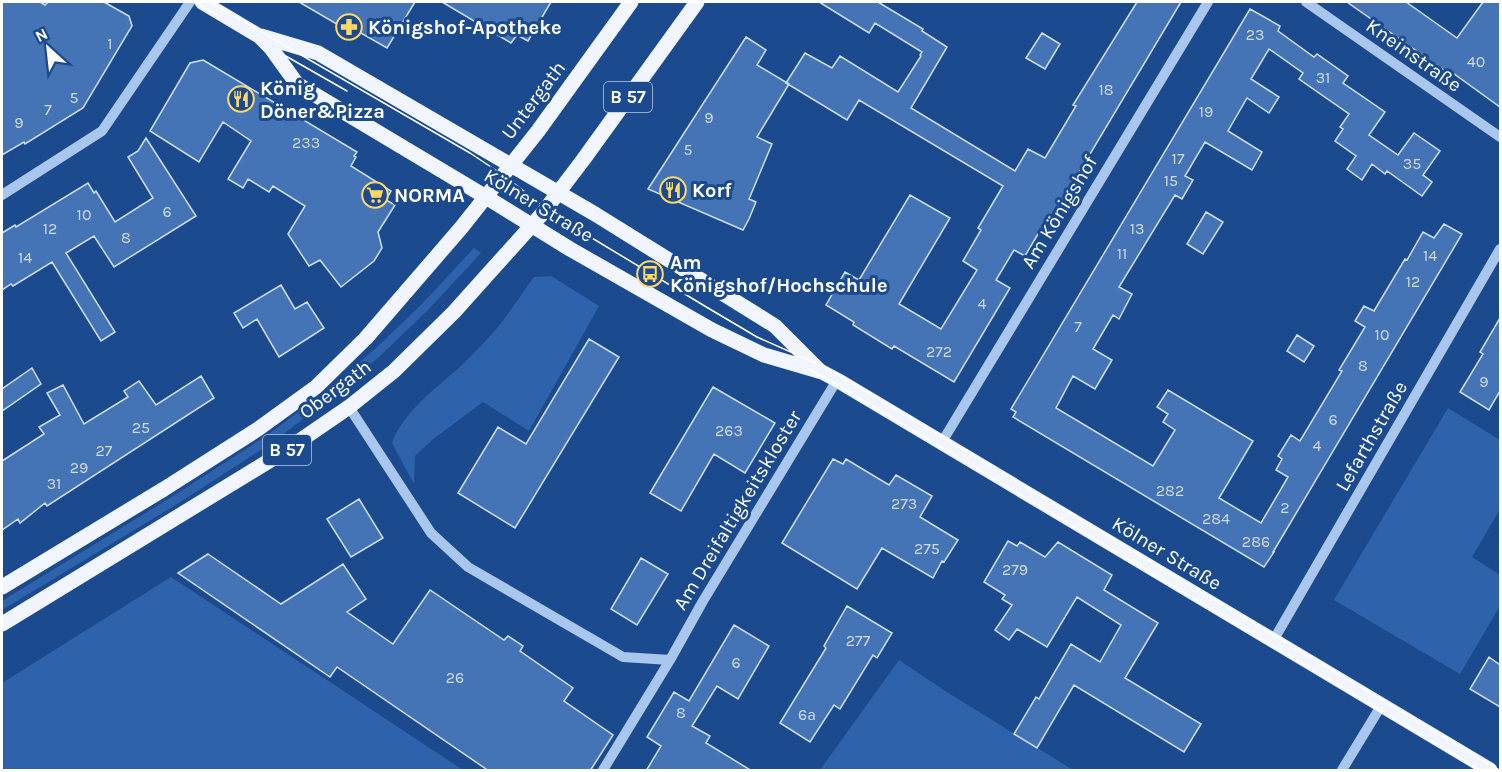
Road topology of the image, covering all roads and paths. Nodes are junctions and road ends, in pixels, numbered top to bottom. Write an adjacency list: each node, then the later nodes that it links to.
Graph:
1 (189, 2): 11 (street)
2 (202, 2): 7 (main road, Kölner Straße)
3 (631, 2): 9 (main road, Untergath / B 57)
4 (697, 2): 10 (main road, B 57)
5 (1208, 2): 18 (street, Am Königshof)
6 (1306, 2): 8 (street, Kneinstraße)
7 (259, 36): 9 (main road, Kölner Straße); 12 (main road, Kölner Straße)
8 (1500, 137)
9 (511, 165): 10 (main road, Kölner Straße); 12 (main road, Obergath / B 57)
10 (558, 192): 13 (main road, Obergath / B 57); 15 (main road, Kölner Straße)
11 (2, 195)
12 (486, 197): 13 (main road, Kölner Straße); 19 (main road, Obergath / B 57)
13 (532, 226): 15 (main road, Kölner Straße); 17 (main road, Obergath / B 57)
14 (1500, 249): 21 (street, Lefarthstraße)
15 (822, 372): 16 (main road, Kölner Straße)
16 (837, 380): 18 (main road, Kölner Straße); 22 (street, Am Dreifaltigkeitskloster)
17 (349, 407): 20 (main road, Obergath / B 57); 22 (street)
18 (942, 442): 21 (main road, Kölner Straße)
19 (2, 587)
20 (2, 624)
21 (1273, 641): 23 (main road, Kölner Straße)
22 (670, 660): 24 (street, Am Dreifaltigkeitskloster)
23 (1381, 706): 25 (street); 26 (main road, Kölner Straße)
24 (603, 771)
25 (1342, 771)
26 (1490, 771)

